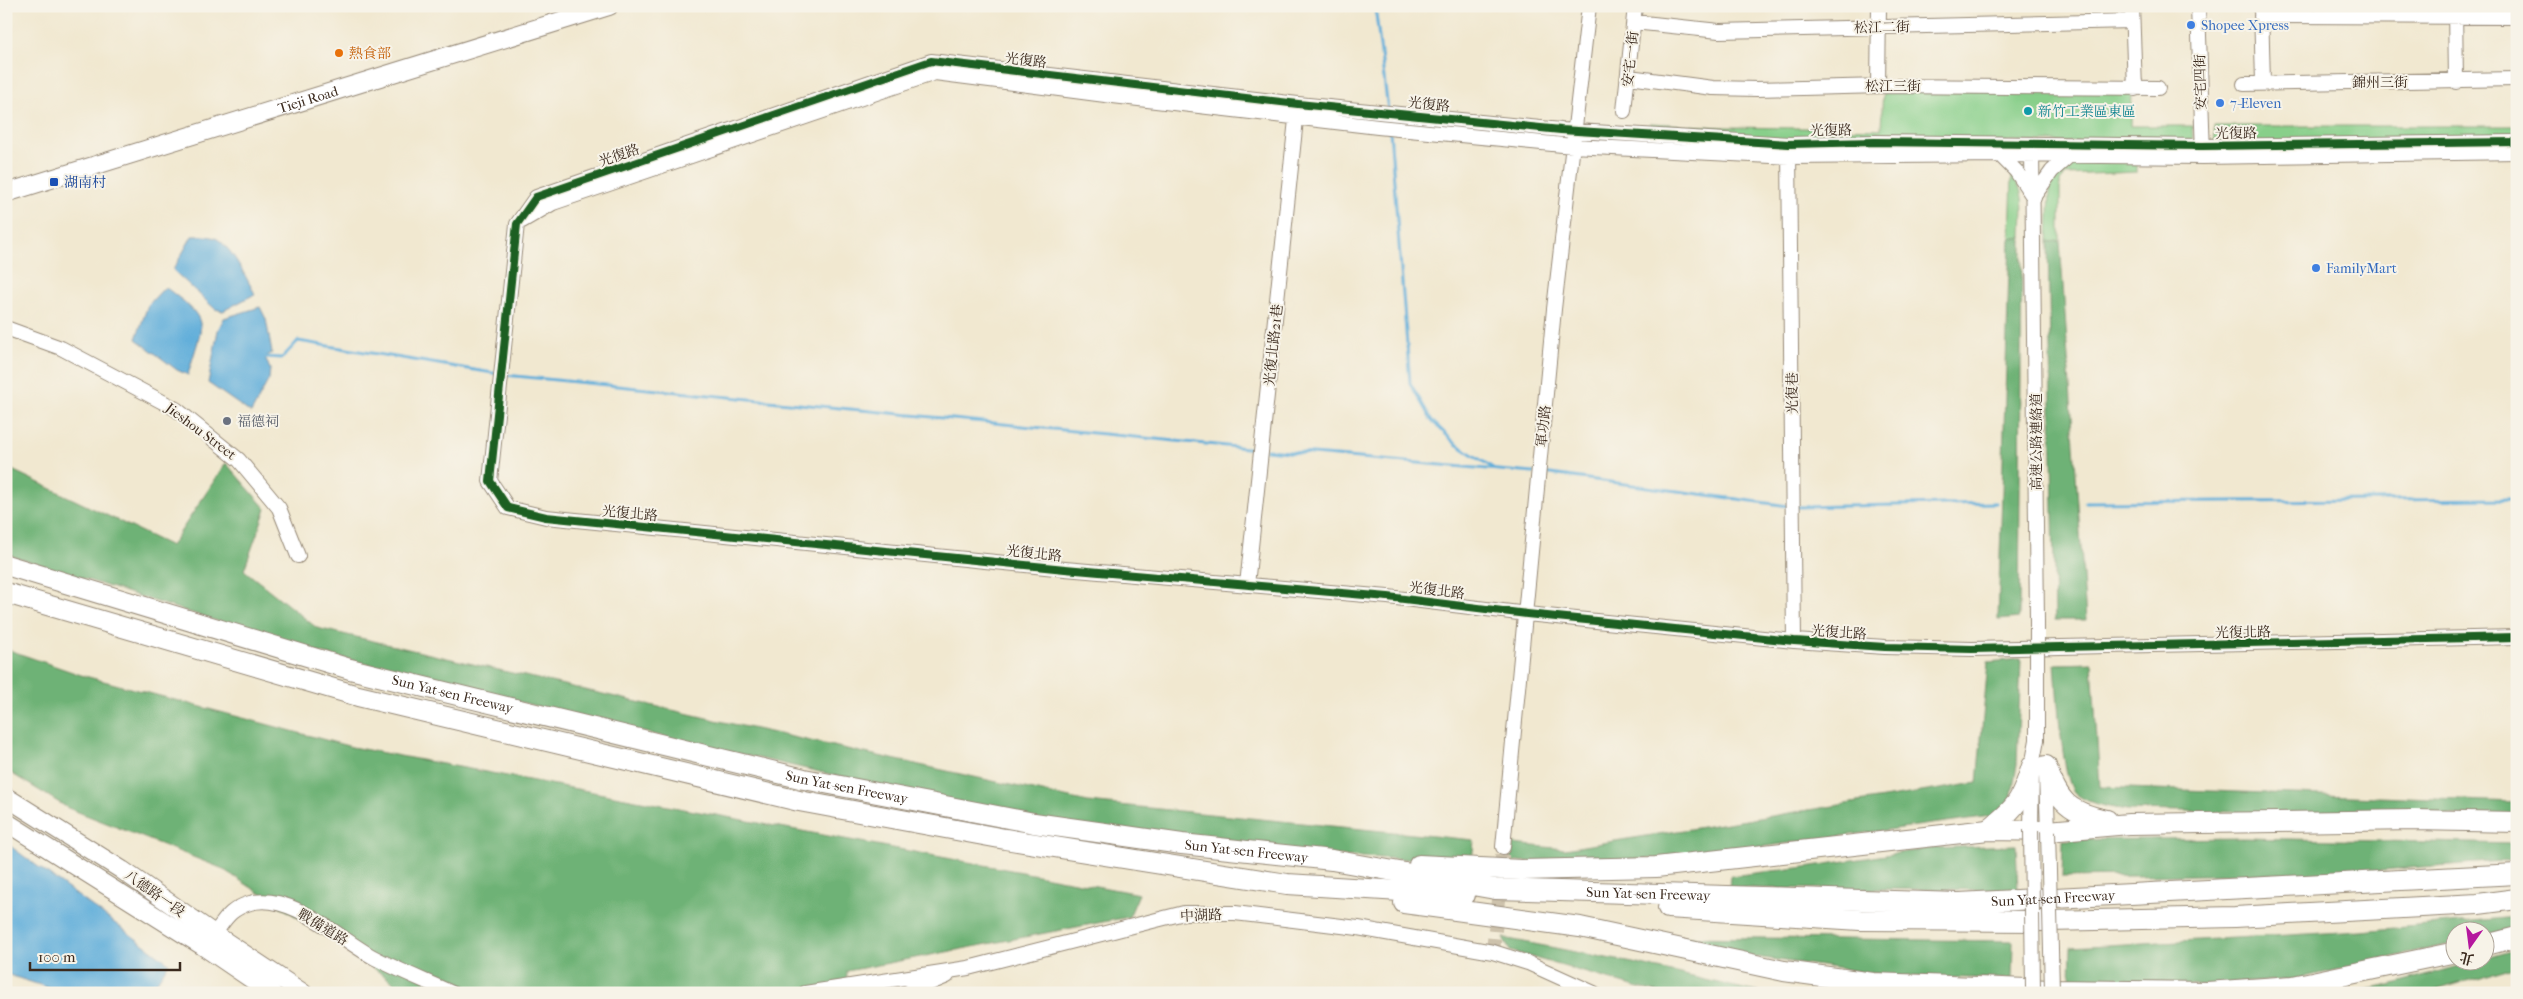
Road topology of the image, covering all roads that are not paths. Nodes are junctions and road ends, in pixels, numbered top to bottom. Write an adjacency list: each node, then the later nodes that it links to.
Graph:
1 (609, 6): 32 (main road, Tieji Road)
2 (1589, 6): 23 (street, 軍功路)
3 (1636, 6): 11 (street, 安宅一街)
4 (1879, 6): 12 (street)
5 (2132, 6): 10 (street)
6 (2198, 6): 28 (street, 安宅四街)
7 (2261, 11): 8 (street); 16 (street)
8 (2456, 11): 9 (street); 15 (street)
9 (2517, 17)
10 (2132, 20): 12 (street, 松江二街); 20 (street)
11 (1634, 22): 12 (street, 松江二街); 13 (street, 安宅一街)
12 (1879, 27): 18 (street)
13 (1629, 77): 18 (street, 松江三街); 22 (street, 安宅一街)
14 (2517, 79): 15 (street, 錦州三街)
15 (2456, 82): 16 (street, 錦州三街)
16 (2264, 83): 17 (street, 錦州三街)
17 (2244, 84)
18 (1878, 86): 20 (street, 松江三街)
19 (2158, 88): 20 (street, 松江三街)
20 (2135, 89)
21 (1297, 111): 23 (street, 光復路); 25 (street, 光復路); 35 (street, 光復路); 38 (street, 光復北路21巷)
22 (1624, 111)
23 (1575, 131): 25 (street, 軍功路); 27 (street, 光復路)
24 (2517, 142): 28 (street, 光復路)
25 (1573, 146): 27 (street, 光復路); 40 (street, 軍功路)
26 (2032, 150): 27 (street, 光復路); 28 (street, 光復路); 30 (street, 光復路); 31 (street, 光復路); 33 (street, 高速公路連絡道)
27 (1789, 151): 30 (street, 光復路); 42 (street, 光復巷)
28 (2202, 152): 29 (street, 光復路); 31 (street, 光復路)
29 (2517, 152)
30 (2000, 155): 33 (street)
31 (2069, 156): 33 (street)
32 (6, 193)
33 (2034, 197): 43 (street, 高速公路連絡道, bridge)
34 (6, 328): 36 (street, Jieshou Street)
35 (501, 364): 38 (street, 光復北路)
36 (298, 556)
37 (6, 565): 51 (highway, Sun Yat-sen Freeway)
38 (1247, 585): 40 (street, 光復北路)
39 (6, 593): 53 (highway, Sun Yat-sen Freeway)
40 (1527, 614): 42 (street, 光復北路); 50 (street, 軍功路)
41 (2517, 637): 42 (street, 光復北路)
42 (1794, 641)
43 (2039, 766): 47 (highway); 48 (highway); 49 (street, 高速公路連絡道)
44 (6, 797): 56 (main road, 八德路一段)
45 (6, 822): 56 (main road, 八德路一段)
46 (2517, 822): 47 (highway)
47 (2128, 824): 49 (highway)
48 (1988, 830): 49 (highway); 51 (highway)
49 (2040, 830): 61 (street, 高速公路連絡道, bridge)
50 (1503, 847)
51 (1332, 860): 52 (highway, Sun Yat-sen Freeway)
52 (2517, 874)
53 (1287, 884): 54 (highway, Sun Yat-sen Freeway); 60 (highway)
54 (2517, 899)
55 (2517, 938): 57 (highway)
56 (208, 940): 63 (main road, 八德路一段); 64 (main road, 八德路一段); 65 (street, 戰備道路)
57 (2496, 943)
58 (2446, 954): 62 (highway)
59 (968, 968): 66 (street, 中湖路); 67 (street); 68 (street, 中湖路)
60 (1969, 990): 61 (highway)
61 (2042, 991): 62 (highway)
62 (2128, 992)
63 (272, 993)
64 (303, 993)
65 (452, 993)
66 (805, 993)
67 (906, 993)
68 (1594, 993)

